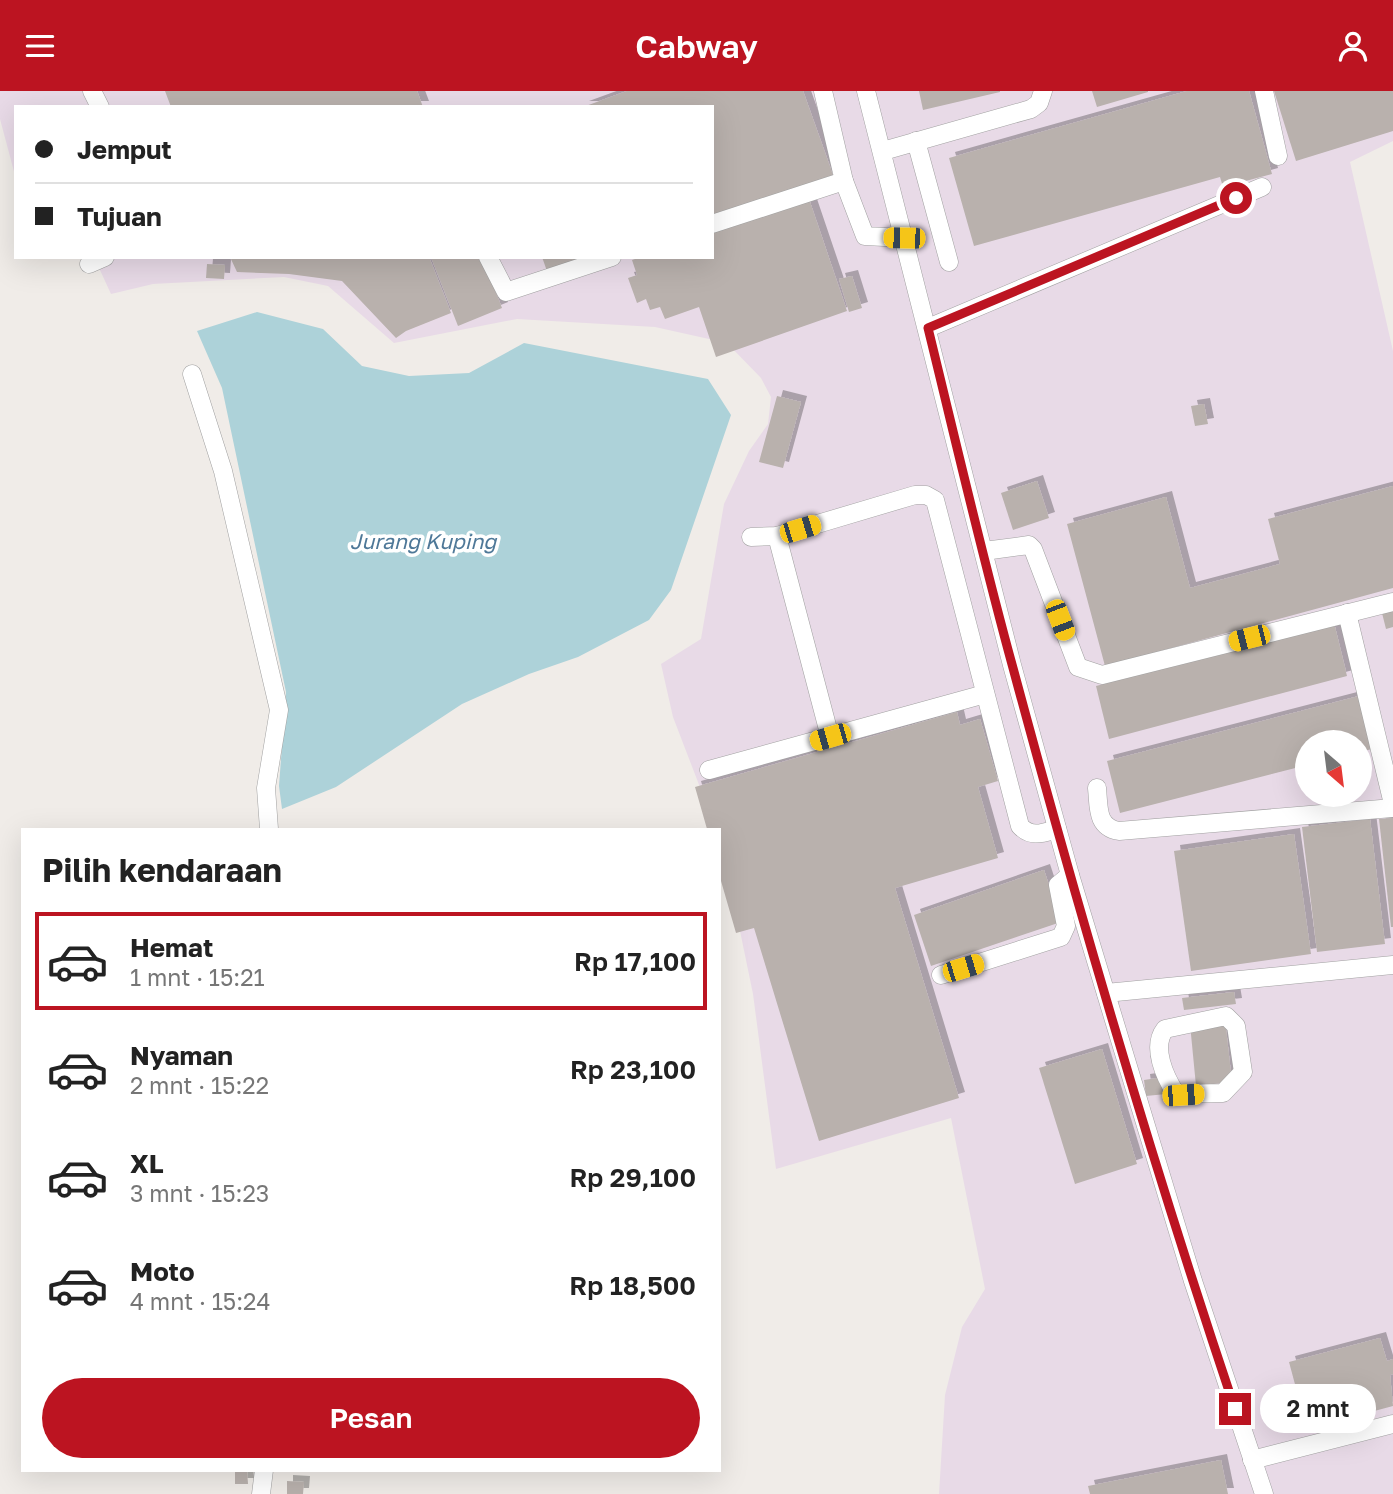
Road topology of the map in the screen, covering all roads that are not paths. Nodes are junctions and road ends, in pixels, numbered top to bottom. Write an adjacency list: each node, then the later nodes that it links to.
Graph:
1 (823, 91): 8 (street)
2 (866, 91): 6 (street)
3 (1043, 91): 5 (street)
4 (1264, 91): 7 (street)
5 (916, 141): 6 (street); 14 (street)
6 (883, 151): 11 (street)
7 (1278, 156)
8 (844, 181): 10 (street); 11 (street)
9 (1262, 187): 15 (street)
10 (714, 223)
11 (904, 238): 15 (street)
12 (489, 259): 13 (street)
13 (606, 259)
14 (949, 262)
15 (928, 328): 19 (street)
16 (192, 373): 27 (street)
17 (777, 536): 18 (street); 22 (street); 23 (street)
18 (751, 537)
19 (984, 551): 21 (street); 28 (street)
20 (1393, 602): 21 (street)
21 (1348, 613): 26 (street)
22 (985, 694): 23 (street); 28 (street)
23 (830, 737): 24 (street)
24 (709, 770)
25 (1097, 788): 26 (street)
26 (1393, 806)
27 (269, 828)
28 (1057, 829): 29 (street)
29 (1070, 875): 31 (street); 32 (street)
30 (1393, 965): 32 (street)
31 (941, 975)
32 (1106, 993): 34 (street)
33 (1161, 1061): 33 (street); 34 (street)
34 (1129, 1068): 36 (street)
35 (1393, 1424): 36 (street)
36 (1252, 1461): 39 (street)
37 (264, 1472): 38 (street)
38 (261, 1494)
39 (1264, 1494)

